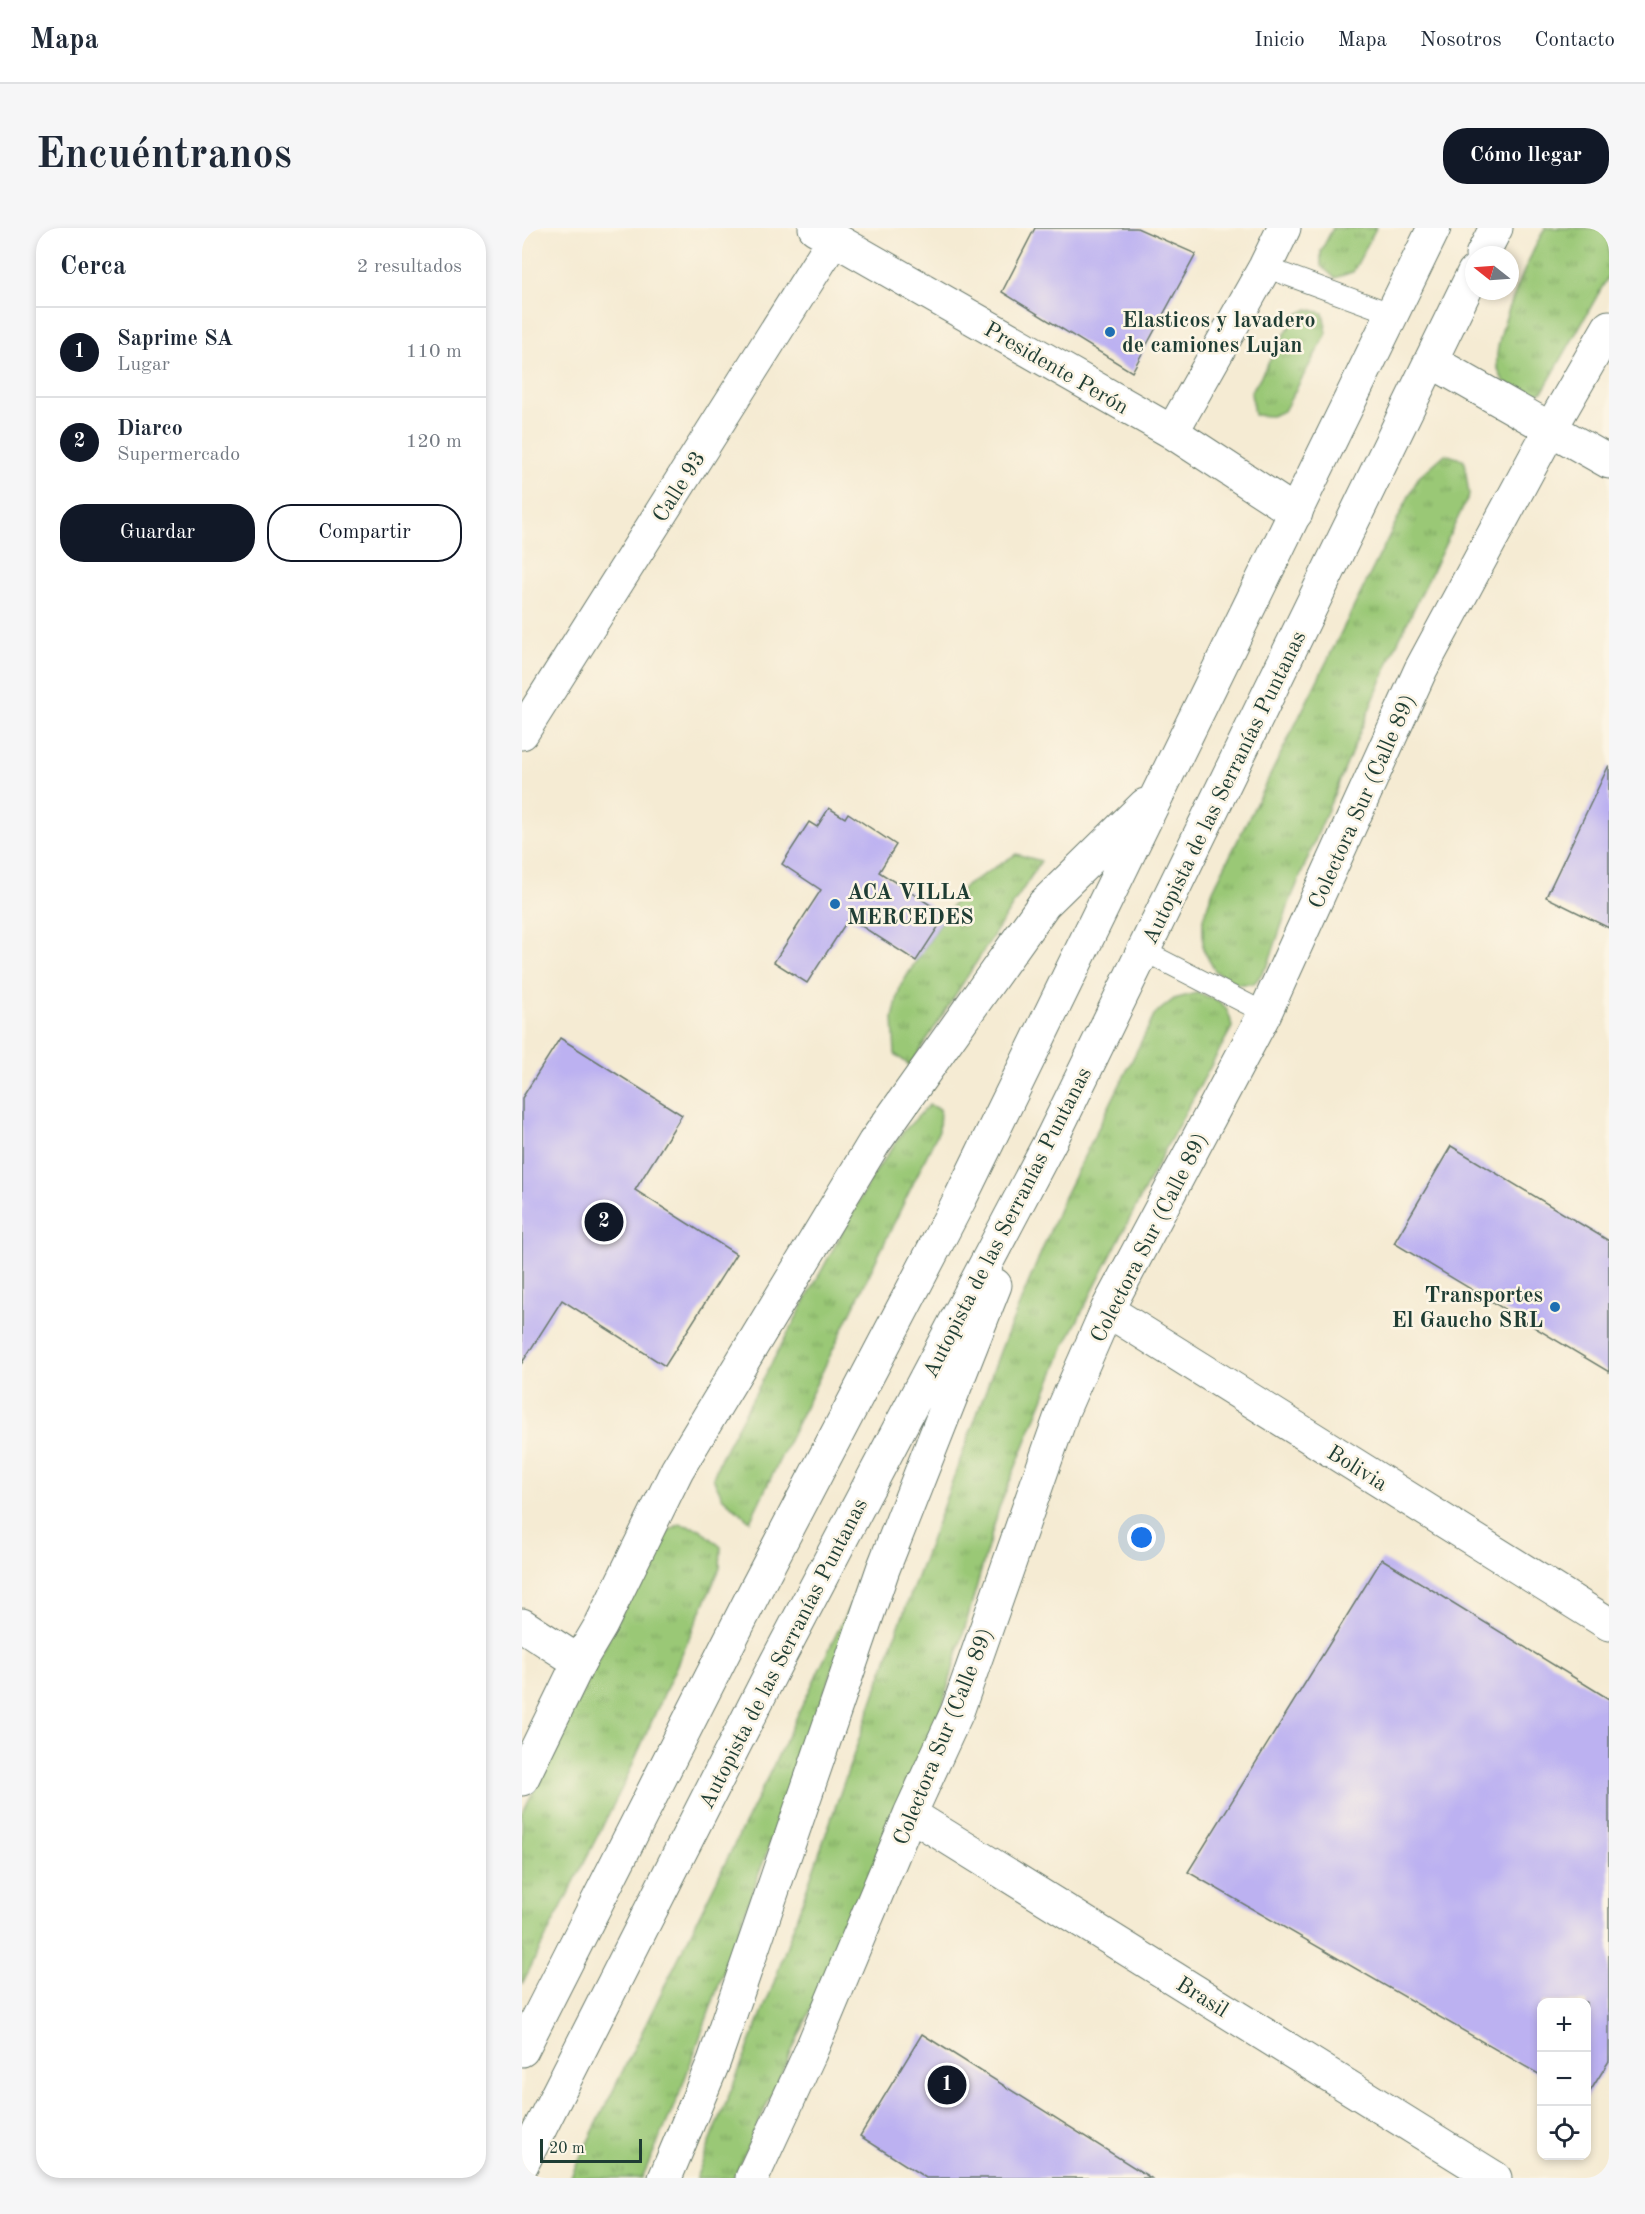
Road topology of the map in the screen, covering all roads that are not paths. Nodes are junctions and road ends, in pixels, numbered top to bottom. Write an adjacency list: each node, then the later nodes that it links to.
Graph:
1 (1284, 228): 6 (main road)
2 (1434, 228): 8 (main road)
3 (1496, 228): 5 (main road)
4 (824, 234): 12 (main road, Presidente Perón); 15 (main road, Calle 93)
5 (1487, 246)
6 (1265, 267): 8 (lane); 12 (main road)
7 (1465, 291): 10 (main road, Autopista de las Serranías Puntanas)
8 (1393, 314): 14 (main road)
9 (1609, 327): 11 (main road, Colectora Sur (Calle 89))
10 (1431, 361): 11 (main road); 17 (main road, Autopista de las Serranías Puntanas)
11 (1551, 428): 13 (main road); 18 (main road, Colectora Sur (Calle 89))
12 (1172, 432): 14 (main road, Presidente Perón)
13 (1609, 462)
14 (1296, 513): 16 (main road)
15 (522, 733)
16 (1161, 789): 23 (main road); 26 (main road)
17 (1144, 951): 18 (lane); 19 (main road, Autopista de las Serranías Puntanas)
18 (1265, 1013): 20 (main road, Colectora Sur (Calle 89))
19 (1053, 1136): 27 (main road, Autopista de las Serranías Puntanas); 28 (main road)
20 (1107, 1310): 21 (main road, Bolivia); 25 (main road, Colectora Sur (Calle 89))
21 (1609, 1624)
22 (522, 1625): 23 (main road)
23 (579, 1662): 24 (main road)
24 (522, 1779)
25 (910, 1814): 29 (main road, Colectora Sur (Calle 89)); 30 (main road, Brasil)
26 (522, 2050)
27 (522, 2164)
28 (665, 2178)
29 (752, 2178)
30 (1495, 2178)

